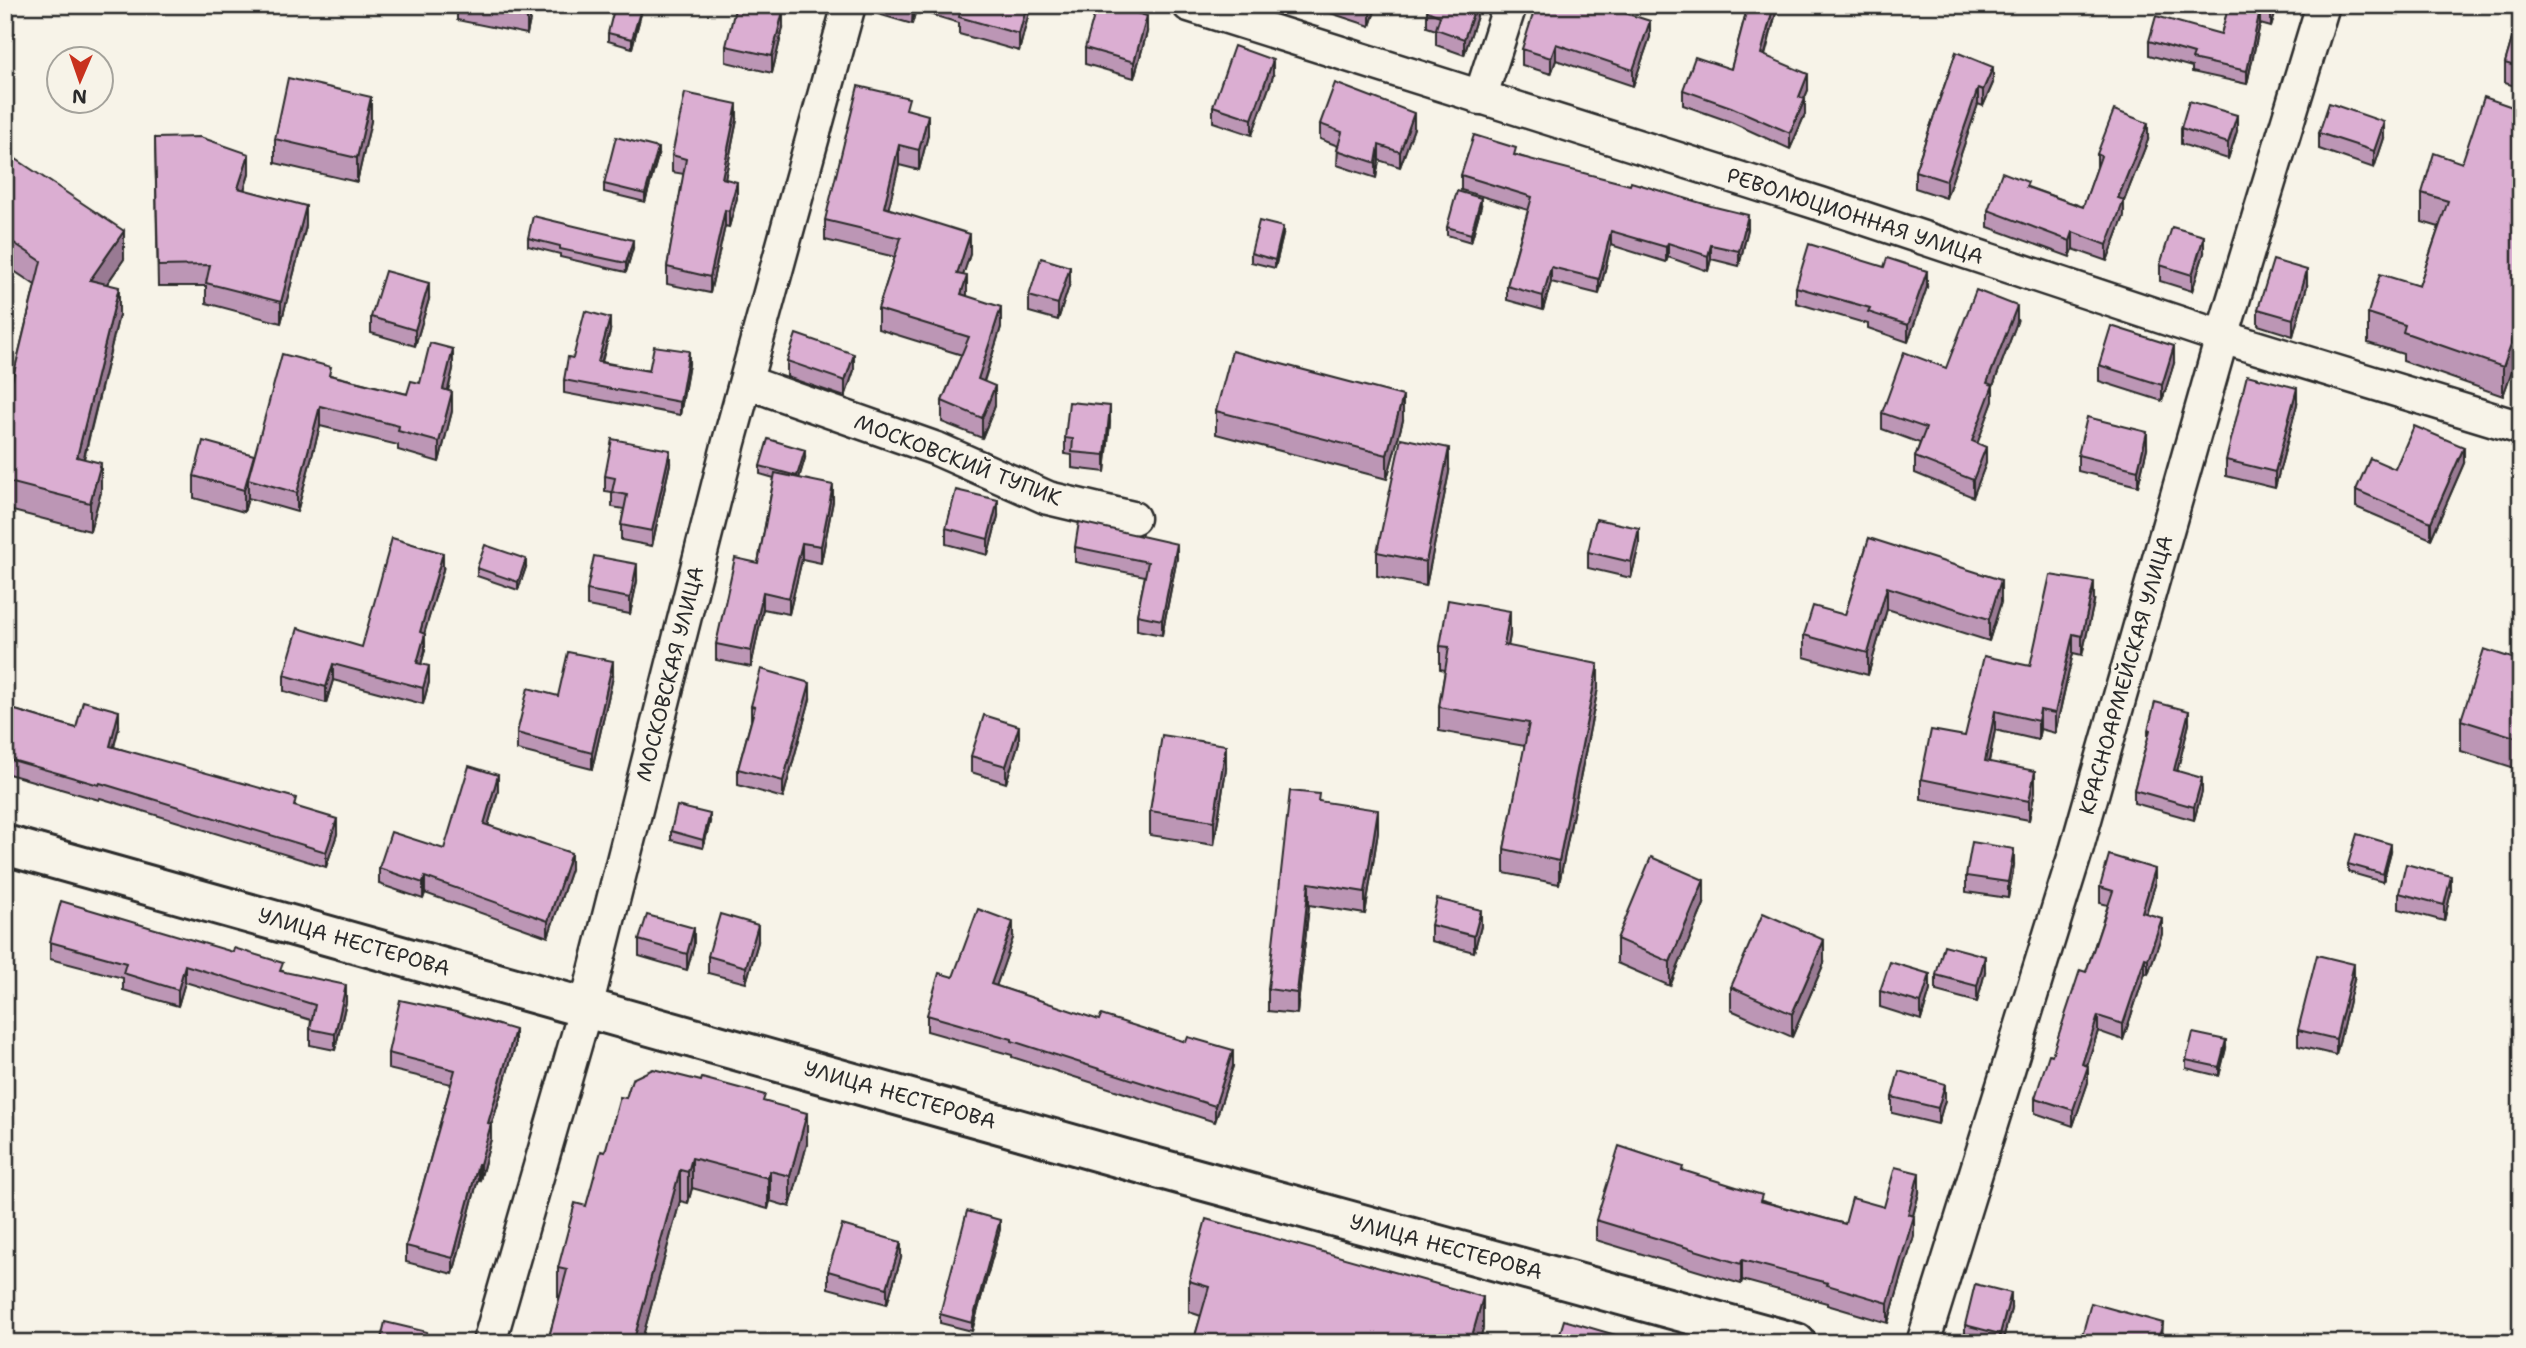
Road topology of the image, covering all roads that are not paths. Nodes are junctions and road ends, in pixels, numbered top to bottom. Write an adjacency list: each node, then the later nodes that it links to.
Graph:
1 (849, 5): 7 (street, МОСКОВСКАЯ УЛИЦА)
2 (1189, 5): 5 (street, РЕВОЛЮЦИОННАЯ УЛИЦА)
3 (1510, 5): 5 (street)
4 (2323, 5): 6 (street, КРАСНОАРМЕЙСКАЯ УЛИЦА)
5 (1479, 98): 6 (street, РЕВОЛЮЦИОННАЯ УЛИЦА)
6 (2222, 337): 8 (street, РЕВОЛЮЦИОННАЯ УЛИЦА); 14 (street, КРАСНОАРМЕЙСКАЯ УЛИЦА)
7 (746, 382): 9 (street, МОСКОВСКИЙ ТУПИК); 11 (street, МОСКОВСКАЯ УЛИЦА)
8 (2521, 428)
9 (1133, 517)
10 (5, 845): 11 (main road, УЛИЦА НЕСТЕРОВА)
11 (586, 1007): 12 (street, МОСКОВСКАЯ УЛИЦА); 13 (main road, УЛИЦА НЕСТЕРОВА)
12 (489, 1343)
13 (1796, 1343)
14 (1923, 1343)

